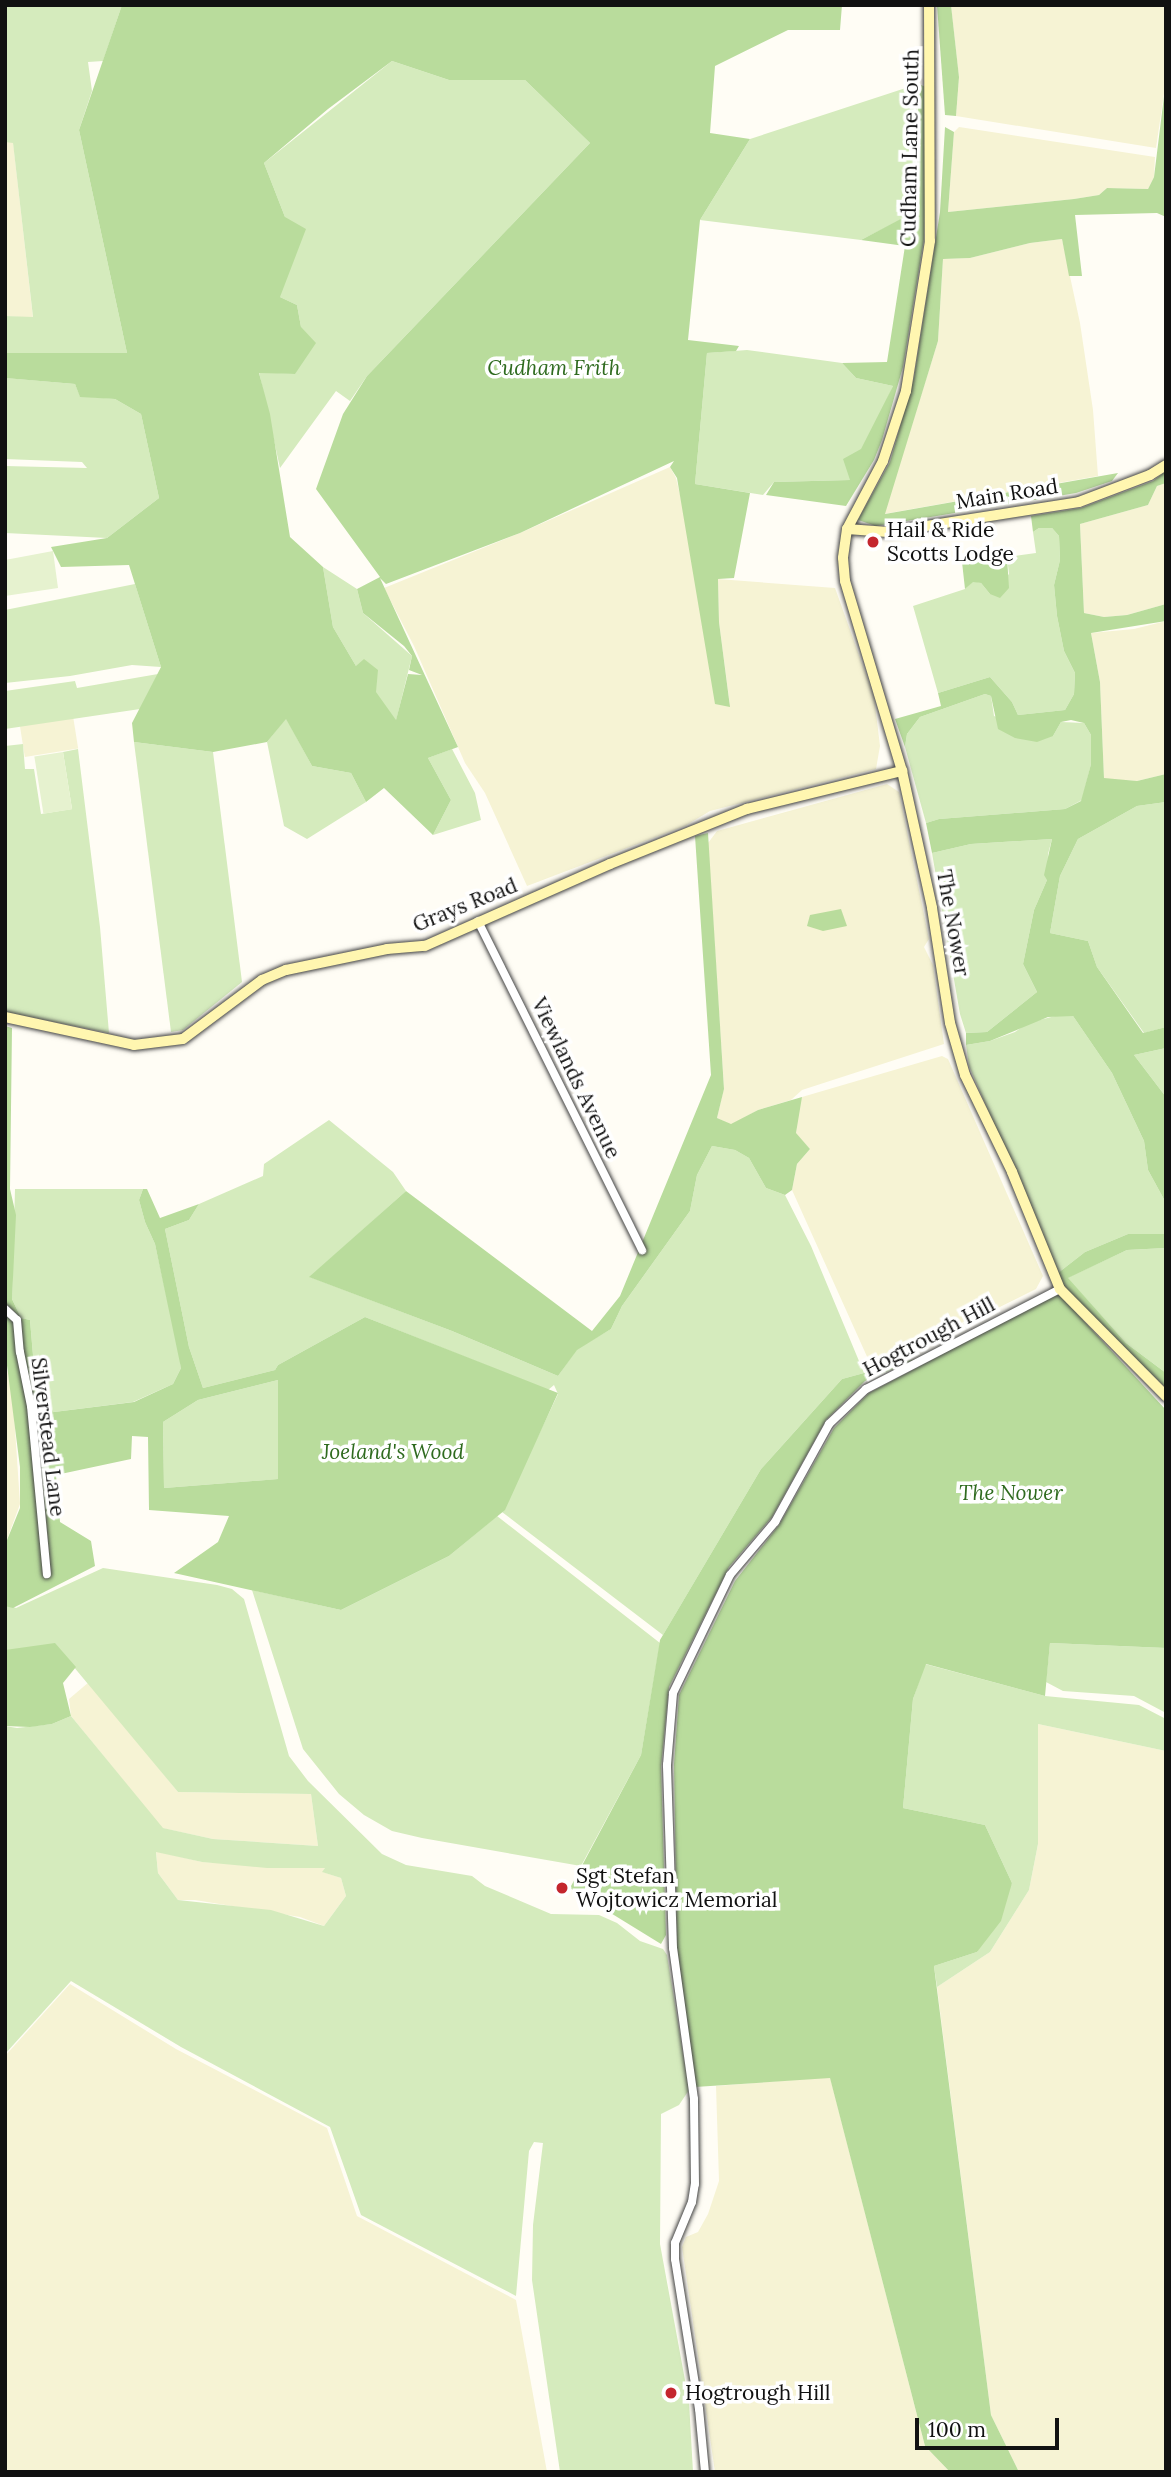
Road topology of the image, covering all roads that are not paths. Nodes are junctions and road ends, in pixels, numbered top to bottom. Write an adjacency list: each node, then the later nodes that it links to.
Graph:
1 (929, 5): 3 (street, Cudham Lane South)
2 (1166, 465): 3 (street, Main Road)
3 (848, 529): 4 (street, The Nower)
4 (902, 771): 5 (street, Grays Road); 8 (street, The Nower)
5 (478, 921): 6 (street, Grays Road); 7 (street, Viewlands Avenue)
6 (5, 1017)
7 (642, 1250)
8 (1060, 1289): 10 (street, The Nower); 12 (street, Hogtrough Hill)
9 (5, 1309): 11 (street, Silverstead Lane)
10 (1166, 1396)
11 (47, 1574)
12 (705, 2472)

